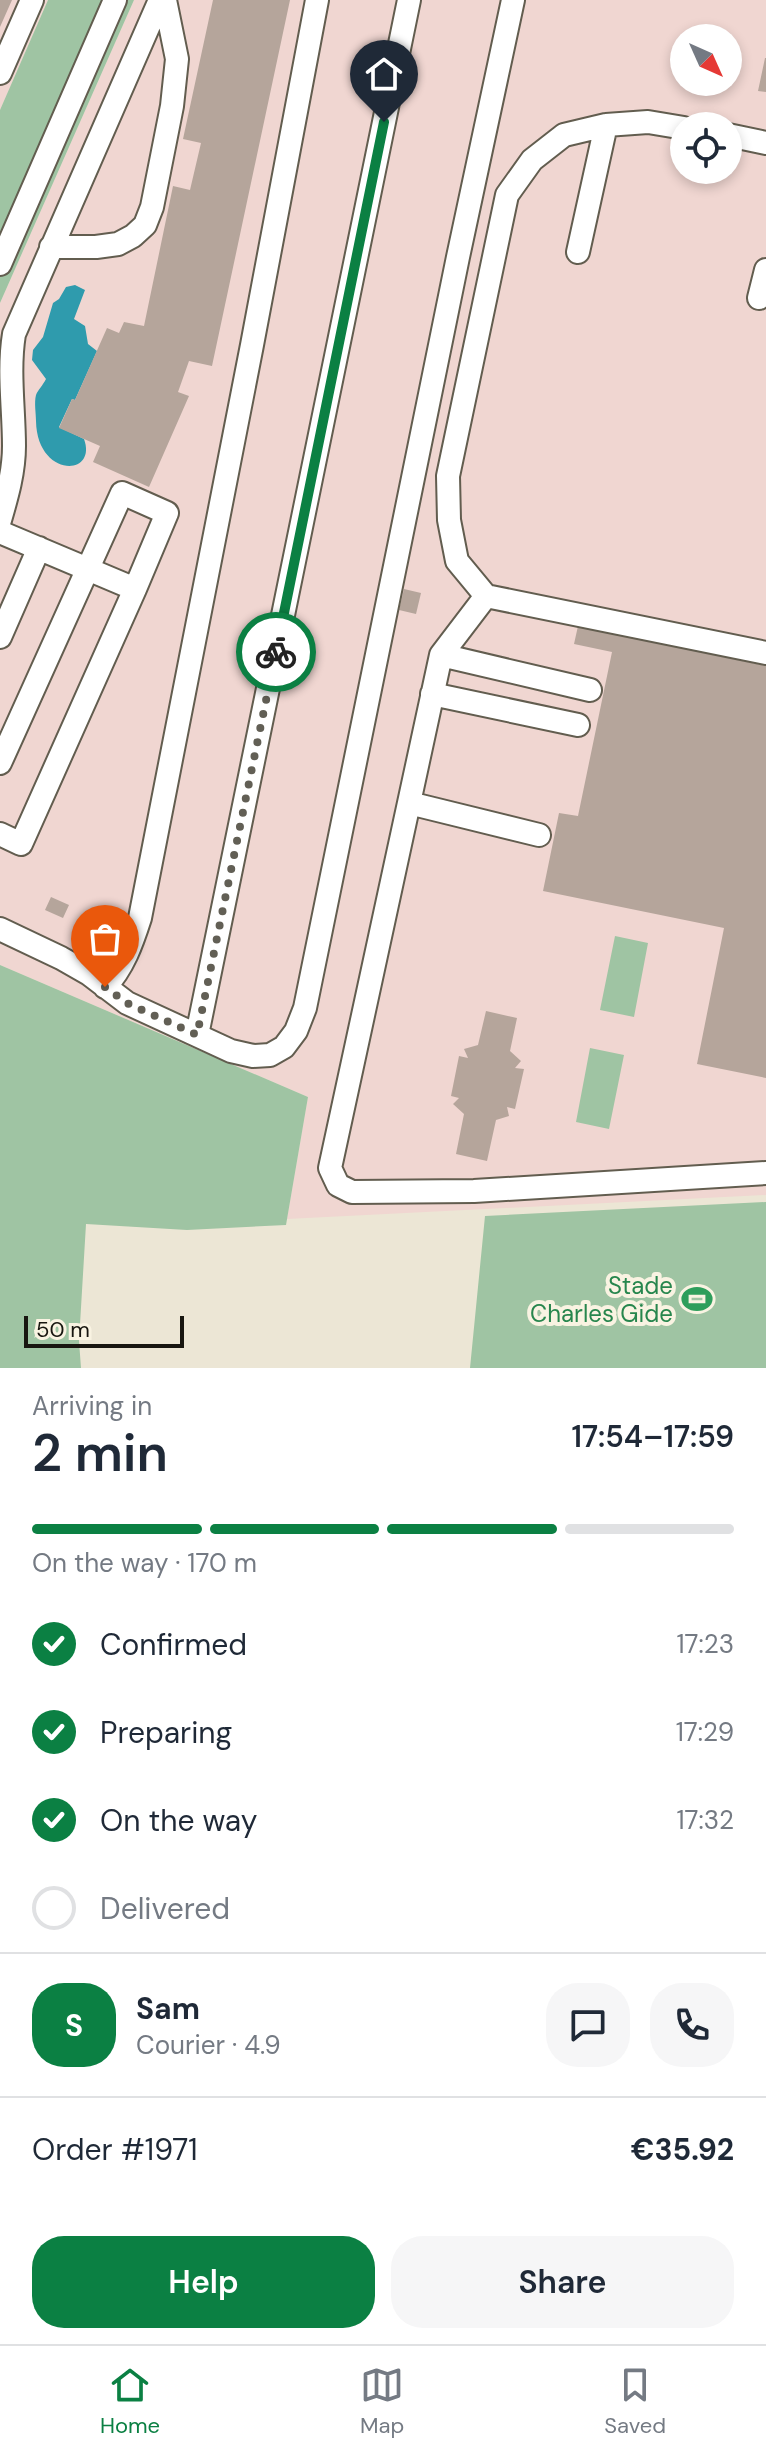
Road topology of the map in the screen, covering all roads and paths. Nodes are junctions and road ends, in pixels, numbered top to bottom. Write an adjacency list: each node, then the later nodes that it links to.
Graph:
1 (32, 0): 7 (street)
2 (115, 0): 14 (street)
3 (163, 0): 12 (street); 12 (street)
4 (317, 0): 33 (street)
5 (409, 0): 34 (street)
6 (513, 0): 34 (street)
7 (0, 73)
8 (606, 125): 9 (street); 13 (street); 21 (street)
9 (670, 126)
10 (742, 138): 11 (street)
11 (766, 143)
12 (51, 247): 17 (street)
13 (578, 252)
14 (0, 264)
15 (766, 270): 16 (street)
16 (759, 298)
17 (1, 530): 18 (street)
18 (39, 548): 19 (street); 22 (street)
19 (88, 569): 20 (street); 20 (street); 28 (street)
20 (135, 589): 30 (street)
21 (486, 596): 23 (street); 24 (street)
22 (0, 637)
23 (766, 653)
24 (441, 655): 25 (street); 26 (street)
25 (590, 690)
26 (432, 694): 27 (street); 29 (street)
27 (578, 725)
28 (0, 763)
29 (409, 803): 31 (street); 35 (street)
30 (0, 834)
31 (539, 835)
32 (0, 929): 33 (street)
33 (105, 987): 34 (street)
34 (197, 1035)
35 (766, 1173)

